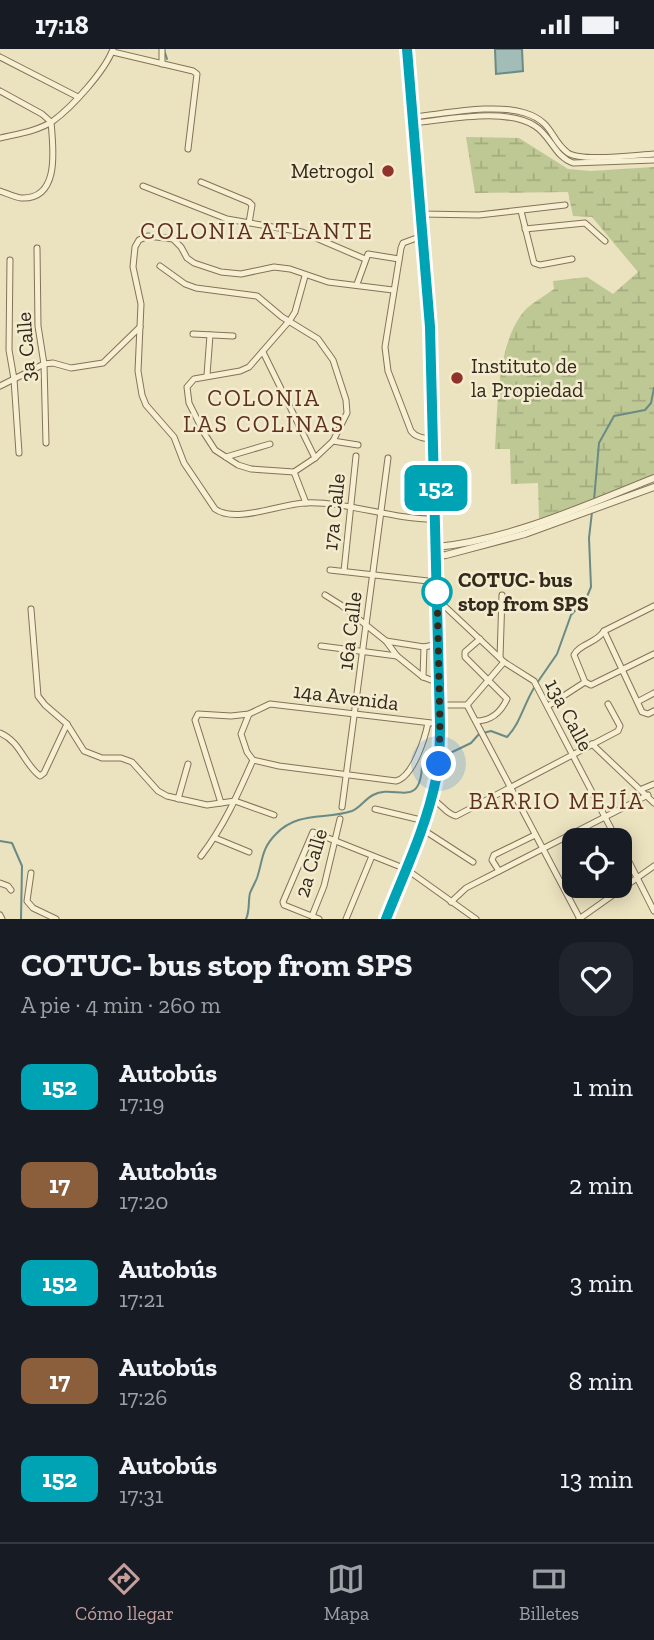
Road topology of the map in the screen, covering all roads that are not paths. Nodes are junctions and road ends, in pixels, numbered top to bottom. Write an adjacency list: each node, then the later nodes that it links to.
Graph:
1 (162, 49): 5 (street)
2 (407, 49): 8 (main road)
3 (113, 50): 5 (street); 7 (street)
4 (0, 57): 7 (street)
5 (162, 64): 11 (street)
6 (0, 91): 9 (street)
7 (78, 97): 9 (street)
8 (412, 120): 12 (street); 13 (street); 19 (main road)
9 (51, 122): 10 (street); 16 (street)
10 (0, 138)
11 (188, 149)
12 (654, 154)
13 (654, 160)
14 (201, 182): 20 (street)
15 (143, 186): 20 (street)
16 (0, 191)
17 (565, 205): 18 (street)
18 (521, 211): 19 (street); 21 (street)
19 (421, 214): 22 (main road)
20 (249, 223): 25 (street)
21 (526, 229): 23 (street); 27 (street)
22 (422, 236): 26 (street); 43 (main road)
23 (605, 241)
24 (37, 248): 39 (street, 3a Calle)
25 (365, 258): 26 (street); 31 (street)
26 (399, 259): 32 (street)
27 (572, 259)
28 (9, 260): 41 (street)
29 (160, 266): 33 (street)
30 (305, 276): 31 (street); 33 (street); 34 (street)
31 (357, 284): 32 (street)
32 (393, 290): 43 (street)
33 (290, 320): 38 (street); 44 (street)
34 (139, 327): 39 (street); 56 (street)
35 (193, 334): 36 (street)
36 (210, 335): 37 (street); 40 (street)
37 (233, 336)
38 (263, 352): 40 (street); 51 (street)
39 (44, 364): 41 (street); 45 (street, 3a Calle)
40 (207, 375): 50 (street)
41 (14, 379): 42 (street); 48 (street)
42 (0, 386)
43 (435, 439): 59 (main road)
44 (333, 441): 47 (street); 51 (street)
45 (46, 443)
46 (270, 444): 50 (street)
47 (358, 445)
48 (19, 453)
49 (356, 456): 57 (street, 17a Calle)
50 (226, 457): 53 (street)
51 (314, 458): 53 (street)
52 (388, 458): 58 (street, 16a Calle)
53 (293, 472): 56 (street)
54 (654, 478): 60 (street)
55 (654, 487): 60 (street)
56 (306, 503): 57 (street)
57 (350, 508): 58 (street); 62 (street, 17a Calle)
58 (381, 513): 59 (street); 63 (street, 16a Calle)
59 (436, 519): 60 (main road)
60 (437, 551): 64 (main road)
61 (330, 569): 62 (street)
62 (344, 571): 63 (street)
63 (373, 575): 64 (street); 70 (street, 16a Calle)
64 (437, 582): 67 (main road)
65 (325, 595): 70 (street)
66 (502, 595): 80 (street)
67 (437, 599): 72 (street, 13a Calle); 74 (main road)
68 (654, 606): 71 (street)
69 (31, 609): 97 (street)
70 (366, 627): 73 (street); 77 (street, 16a Calle)
71 (604, 631): 81 (street); 84 (street)
72 (480, 639): 80 (street, 13a Calle); 83 (street)
73 (386, 641): 76 (street); 79 (street)
74 (438, 644): 76 (street); 85 (main road)
75 (321, 646): 77 (street)
76 (424, 647): 82 (street)
77 (363, 651): 79 (street); 92 (street, 16a Calle)
78 (654, 654): 81 (street)
79 (397, 656): 82 (street)
80 (502, 660): 83 (street); 91 (street, 13a Calle)
81 (623, 670): 84 (street); 87 (street)
82 (423, 677): 85 (street)
83 (488, 680): 90 (street); 95 (street)
84 (585, 681): 91 (street)
85 (439, 683): 89 (main road)
86 (654, 693): 87 (street)
87 (639, 701): 93 (street)
88 (608, 704): 102 (street)
89 (440, 705): 90 (street); 98 (main road)
90 (467, 705): 95 (street)
91 (548, 706): 103 (street, 13a Calle)
92 (355, 713): 94 (street, 14a Avenida); 96 (street, 14a Avenida); 106 (street, 16a Calle)
93 (651, 713)
94 (249, 714): 104 (street); 114 (street, 14a Avenida)
95 (476, 721): 108 (street)
96 (428, 723): 98 (street, 14a Avenida); 101 (street)
97 (66, 724): 99 (street); 111 (street)
98 (440, 724): 100 (main road)
99 (0, 733)
100 (440, 743): 101 (street); 112 (main road)
101 (423, 744): 106 (street)
102 (592, 744): 103 (street); 109 (street)
103 (572, 754): 108 (street); 119 (street, 13a Calle)
104 (253, 760): 106 (street); 113 (street)
105 (188, 764): 111 (street)
106 (347, 773): 116 (street, 16a Calle)
107 (654, 784): 109 (street)
108 (510, 787): 112 (street); 123 (street)
109 (642, 789): 110 (street)
110 (648, 795): 115 (street); 119 (street)
111 (178, 799): 114 (street)
112 (431, 799): 121 (main road)
113 (235, 801): 114 (street); 118 (street); 124 (street)
114 (221, 803)
115 (654, 803)
116 (342, 807)
117 (375, 809): 121 (street)
118 (274, 815)
119 (606, 817): 122 (street, 13a Calle); 126 (street)
120 (340, 818): 125 (street, 2a Calle)
121 (424, 825): 130 (street); 133 (main road)
122 (611, 828)
123 (535, 835): 126 (street); 134 (street)
124 (215, 838): 127 (street); 128 (street)
125 (336, 841): 129 (street); 141 (street, 2a Calle); 141 (street)
126 (542, 849): 134 (street); 147 (street)
127 (248, 852)
128 (201, 856)
129 (372, 856): 133 (street); 144 (street)
130 (473, 862)
131 (654, 866): 136 (street)
132 (632, 868): 136 (street, 13a Calle)
133 (406, 869): 139 (street); 145 (main road)
134 (499, 871): 139 (street)
135 (31, 873): 142 (street)
136 (638, 879): 140 (street, 13a Calle); 147 (street)
137 (0, 883): 138 (street)
138 (11, 890)
139 (451, 902): 146 (street)
140 (654, 911)
141 (312, 916): 143 (street)
142 (56, 919)
143 (319, 919)
144 (346, 919)
145 (386, 919)
146 (476, 919)
147 (580, 919)

